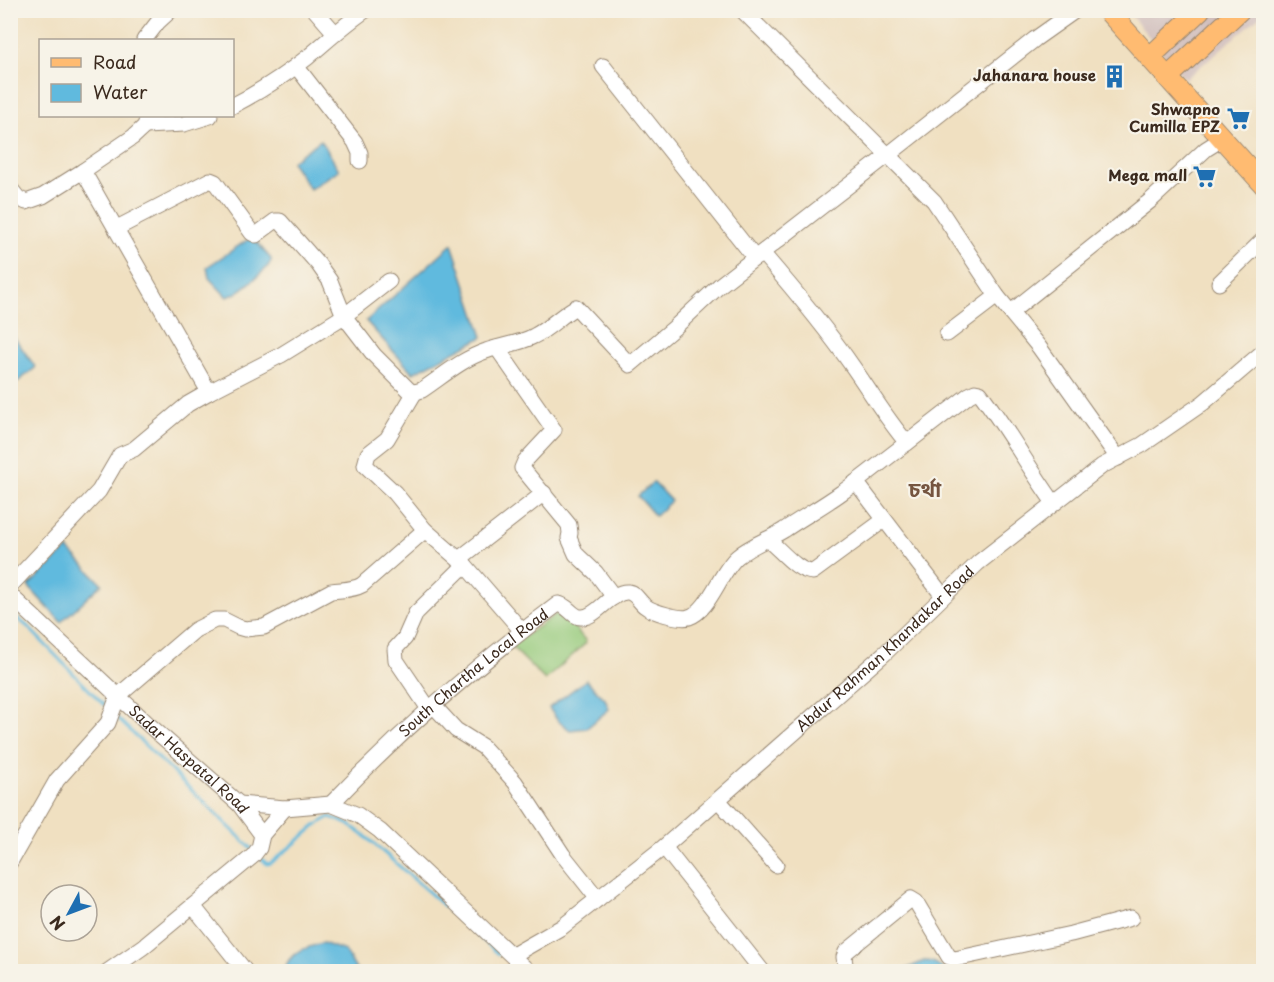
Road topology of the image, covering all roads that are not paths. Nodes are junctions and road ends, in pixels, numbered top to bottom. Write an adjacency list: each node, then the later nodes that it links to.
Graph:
1 (171, 10): 10 (street)
2 (315, 10): 9 (street)
3 (366, 10): 9 (street)
4 (742, 10): 19 (street)
5 (1076, 10): 19 (street)
6 (1107, 10): 11 (main road)
7 (1200, 10): 11 (main road)
8 (1240, 10): 14 (main road)
9 (335, 33): 12 (street)
10 (145, 39)
11 (1150, 57): 14 (main road)
12 (296, 66): 15 (street); 20 (street)
13 (603, 66): 26 (street)
14 (1168, 77): 18 (main road)
15 (234, 104)
16 (207, 117): 17 (street)
17 (146, 121): 21 (street)
18 (1222, 139): 22 (main road); 30 (street)
19 (888, 155): 26 (street); 29 (street)
20 (360, 161)
21 (83, 171): 23 (street); 24 (street)
22 (1263, 185)
23 (10, 188)
24 (117, 228): 31 (street); 35 (street)
25 (1263, 239): 28 (street)
26 (755, 258): 33 (street); 37 (street)
27 (389, 281): 31 (street)
28 (1219, 283)
29 (997, 296): 30 (street); 32 (street)
30 (1011, 312): 38 (street)
31 (344, 316): 35 (street); 36 (street)
32 (947, 334)
33 (497, 348): 36 (street); 40 (street)
34 (1263, 351): 38 (street, Abdur Rahman Khandakar Road)
35 (209, 392): 46 (street)
36 (415, 392): 43 (street)
37 (906, 443): 39 (street); 41 (street)
38 (1118, 458): 41 (street, Abdur Rahman Khandakar Road)
39 (856, 482): 42 (street); 44 (street)
40 (544, 493): 45 (street); 49 (street)
41 (1054, 504): 48 (street, Abdur Rahman Khandakar Road)
42 (884, 520): 44 (street); 48 (street)
43 (425, 530): 45 (street); 51 (street)
44 (768, 540): 49 (street)
45 (462, 562): 50 (street); 52 (street)
46 (10, 586)
47 (10, 596): 51 (street, Sadar Haspatal Road)
48 (943, 596): 53 (street, Abdur Rahman Khandakar Road)
49 (614, 597): 50 (street, South Chartha Local Road)
50 (522, 630): 52 (street, South Chartha Local Road)
51 (118, 696): 54 (street, Sadar Haspatal Road); 59 (street)
52 (431, 707): 55 (street, South Chartha Local Road); 61 (street)
53 (718, 800): 58 (street, Abdur Rahman Khandakar Road); 60 (street)
54 (239, 804): 56 (street, Sadar Haspatal Road); 57 (street)
55 (331, 804): 56 (street, Sadar Haspatal Road); 64 (street, Sadar Haspatal Road)
56 (285, 808): 57 (street)
57 (258, 846): 62 (street)
58 (664, 848): 61 (street, Abdur Rahman Khandakar Road); 68 (street)
59 (10, 862)
60 (776, 865)
61 (598, 899): 64 (street, Abdur Rahman Khandakar Road)
62 (193, 906): 65 (street); 66 (street)
63 (1131, 918): 69 (street)
64 (513, 955): 67 (street, Sadar Haspatal Road)
65 (107, 972)
66 (246, 972)
67 (529, 972)
68 (763, 972)
69 (846, 972)

